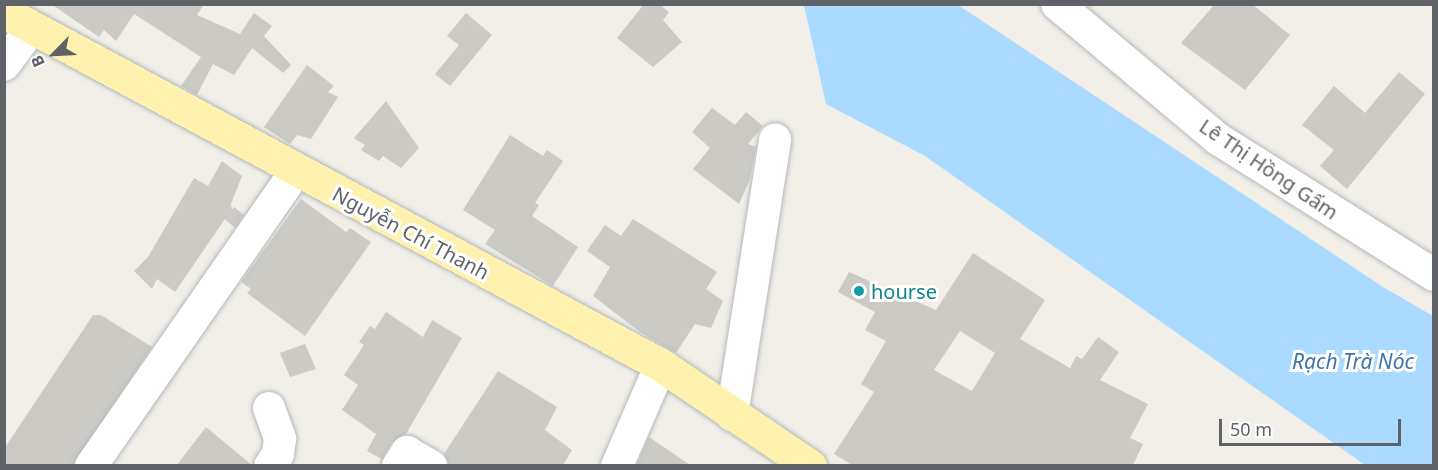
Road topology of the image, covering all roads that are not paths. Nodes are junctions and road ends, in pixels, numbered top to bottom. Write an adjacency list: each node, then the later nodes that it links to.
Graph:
1 (1057, 4): 6 (street, Lê Thị Hồng Gấm)
2 (18, 20): 3 (street); 5 (main road, Nguyễn Chí Thanh)
3 (4, 65)
4 (775, 140): 9 (street)
5 (296, 171): 7 (main road, Nguyễn Chí Thanh); 11 (street)
6 (1434, 275)
7 (661, 365): 9 (main road, Nguyễn Chí Thanh); 14 (street)
8 (269, 408): 10 (street)
9 (732, 415): 15 (main road, Nguyễn Chí Thanh)
10 (284, 462)
11 (91, 465)
12 (398, 465): 13 (street)
13 (431, 465)
14 (617, 465)
15 (810, 465)

